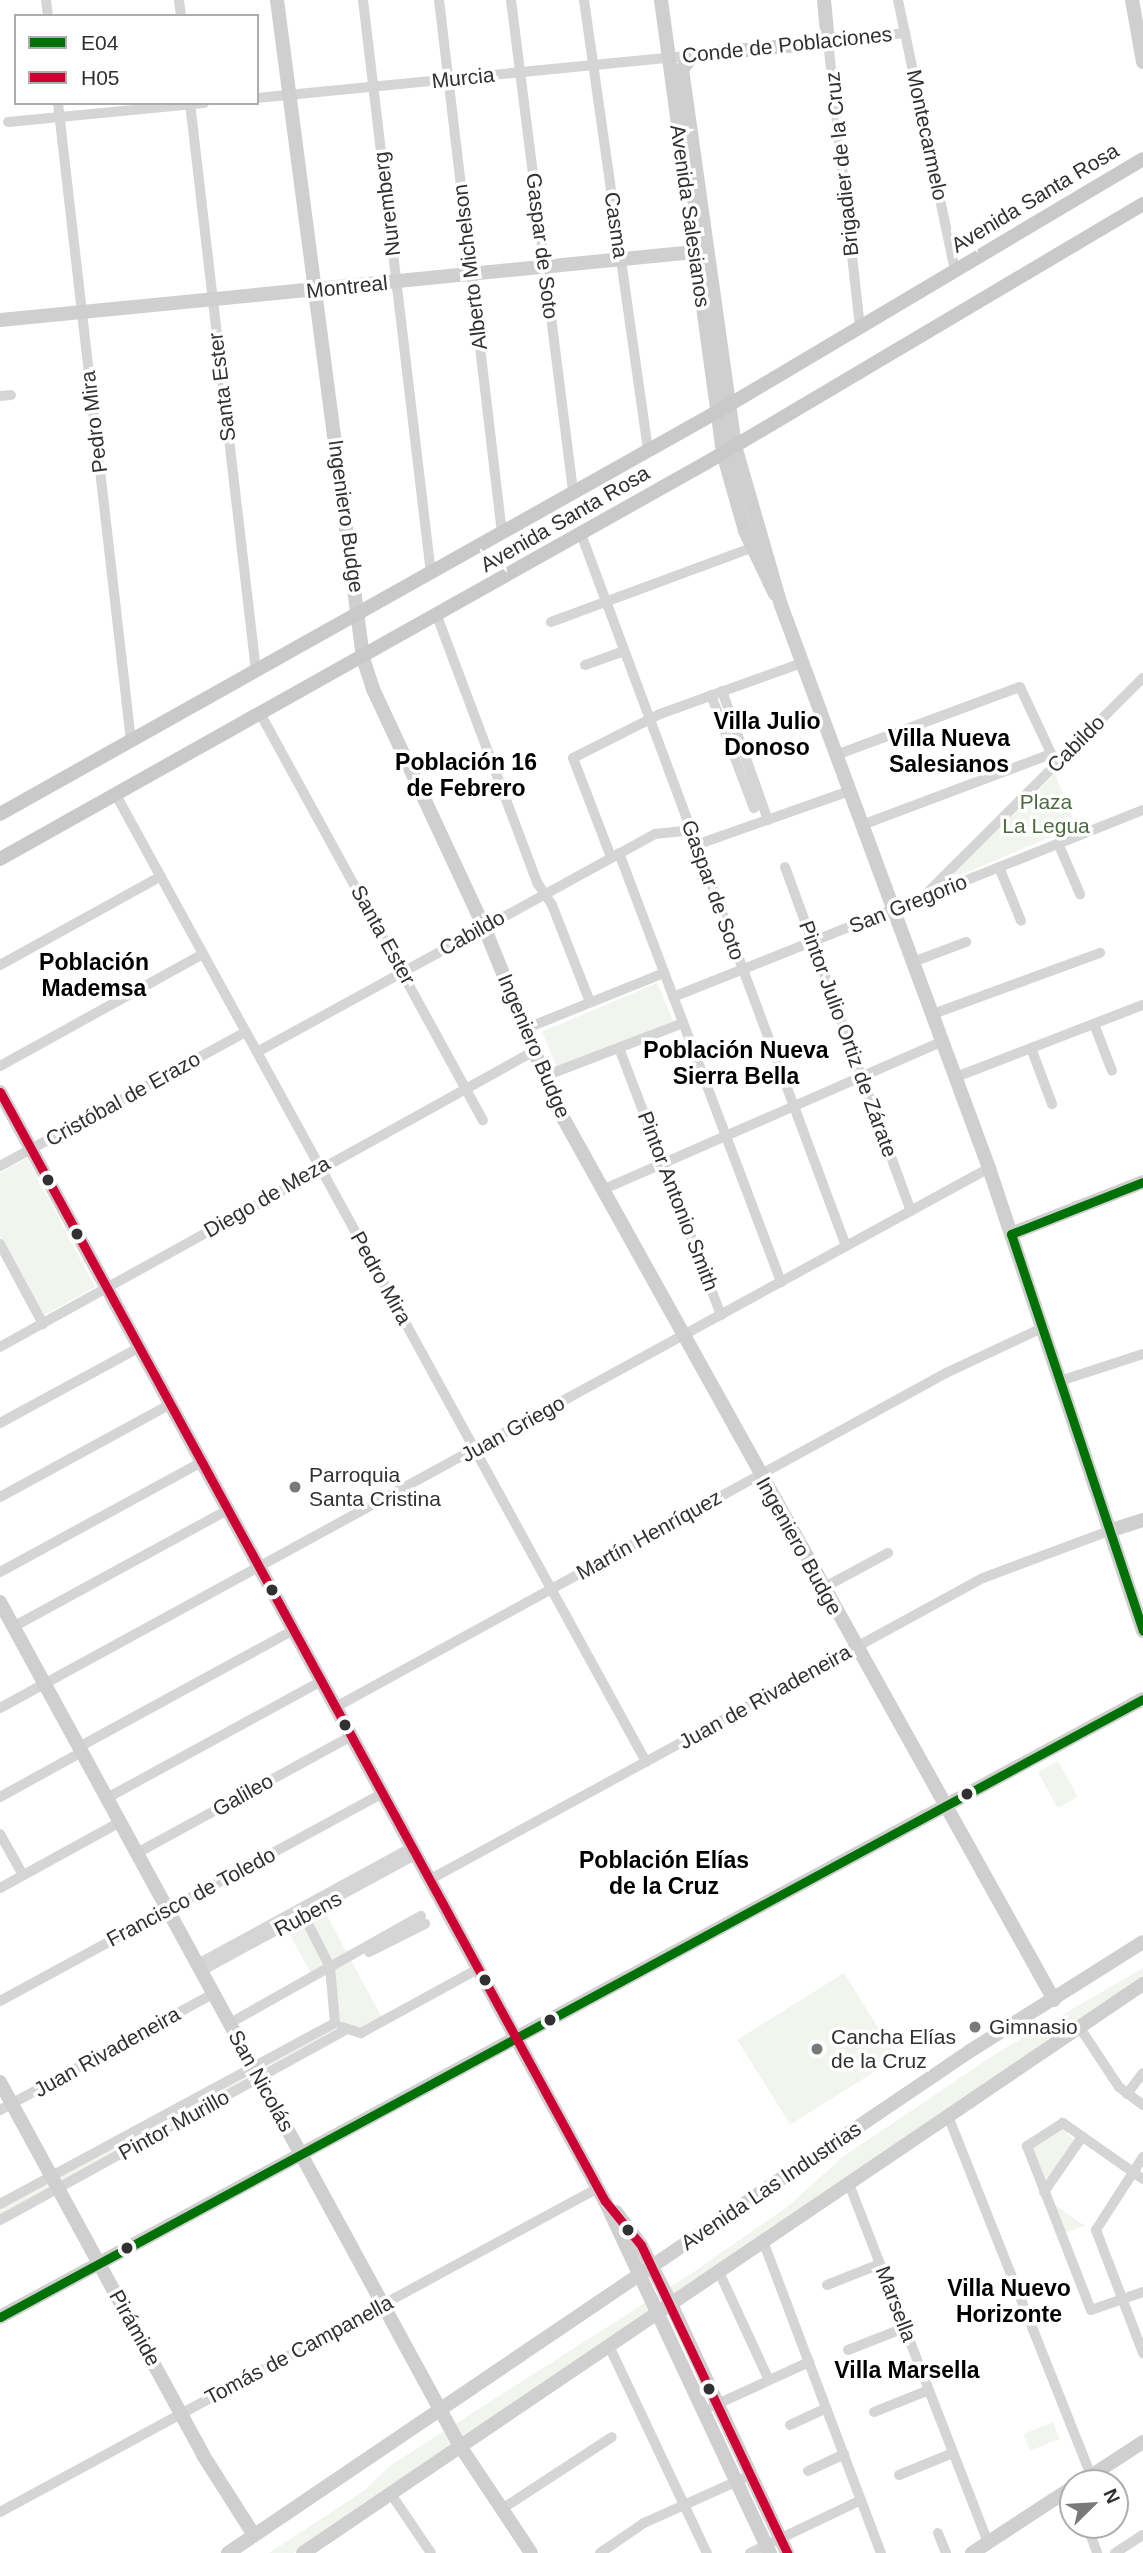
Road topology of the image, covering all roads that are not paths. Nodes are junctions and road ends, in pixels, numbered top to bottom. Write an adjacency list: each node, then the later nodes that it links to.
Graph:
1 (277, 0): 19 (street, Ingeniero Budge)
2 (363, 0): 18 (street, Nuremberg)
3 (439, 0): 17 (street, Alberto Michelson)
4 (511, 0): 16 (street, Gaspar de Soto)
5 (584, 0): 15 (street, Casma)
6 (661, 0): 13 (street, Avenida Salesianos)
7 (824, 0): 11 (street, Brigadier de la Cruz)
8 (898, 0): 10 (street, Montecarmelo)
9 (1132, 0): 14 (street)
10 (905, 33): 11 (street, Conde de Poblaciones); 31 (street, Montecarmelo)
11 (828, 42): 12 (street, Conde de Poblaciones); 38 (street, Brigadier de la Cruz)
12 (694, 55): 13 (street, Conde de Poblaciones); 39 (street, Avenida Salesianos)
13 (668, 57): 15 (street, Murcia); 28 (street, Avenida Salesianos)
14 (1143, 61)
15 (593, 64): 16 (street, Murcia); 29 (street, Casma)
16 (520, 72): 17 (street, Murcia); 30 (street, Gaspar de Soto)
17 (448, 79): 18 (street, Murcia); 32 (street, Alberto Michelson)
18 (373, 86): 19 (street, Murcia); 33 (street, Nuremberg)
19 (290, 95): 20 (street, Murcia); 34 (street, Ingeniero Budge)
20 (259, 98)
21 (58, 105): 24 (street, Pedro Mira)
22 (179, 105): 24 (street)
23 (190, 105): 35 (street, Santa Ester)
24 (59, 116): 25 (street); 36 (street, Pedro Mira)
25 (8, 122)
26 (1143, 159): 31 (main road, Avenida Santa Rosa)
27 (1143, 204): 40 (main road, Avenida Santa Rosa)
28 (695, 252): 29 (street, Montreal); 39 (street, Avenida Salesianos)
29 (620, 260): 30 (street, Montreal); 41 (street, Casma)
30 (545, 267): 32 (street, Montreal); 42 (street, Gaspar de Soto)
31 (955, 270): 38 (main road, Avenida Santa Rosa)
32 (471, 275): 33 (street, Montreal); 43 (street, Alberto Michelson)
33 (396, 282): 34 (street, Montreal); 46 (street, Nuremberg)
34 (316, 291): 35 (street, Montreal); 49 (street, Ingeniero Budge)
35 (212, 301): 36 (street, Montreal); 56 (street, Santa Ester)
36 (81, 313): 37 (street, Montreal); 62 (street, Pedro Mira)
37 (0, 320)
38 (860, 327): 39 (main road, Avenida Santa Rosa)
39 (723, 408): 40 (street, Avenida Salesianos); 41 (main road, Avenida Santa Rosa)
40 (729, 450): 44 (main road, Avenida Santa Rosa); 45 (street); 48 (street)
41 (648, 451): 42 (main road, Avenida Santa Rosa)
42 (573, 493): 43 (main road, Avenida Santa Rosa)
43 (502, 533): 46 (main road, Avenida Santa Rosa)
44 (581, 534): 47 (street, Gaspar de Soto); 50 (main road, Avenida Santa Rosa)
45 (751, 548): 47 (street); 48 (street)
46 (431, 574): 49 (main road, Avenida Santa Rosa)
47 (606, 602): 51 (street); 52 (street, Gaspar de Soto)
48 (781, 605): 54 (street)
49 (359, 615): 53 (street, Ingeniero Budge); 56 (main road, Avenida Santa Rosa)
50 (437, 616): 53 (main road, Avenida Santa Rosa); 82 (street)
51 (551, 622)
52 (624, 650): 55 (street); 61 (street, Gaspar de Soto)
53 (363, 658): 60 (main road, Avenida Santa Rosa); 87 (street, Ingeniero Budge)
54 (802, 663): 58 (street); 63 (street)
55 (585, 665)
56 (256, 671): 62 (main road, Avenida Santa Rosa)
57 (1142, 680): 65 (street, Cabildo)
58 (722, 691): 59 (street); 66 (street)
59 (711, 695): 61 (street); 66 (street)
60 (261, 715): 68 (main road, Avenida Santa Rosa); 95 (street, Santa Ester)
61 (649, 719): 74 (street, Gaspar de Soto); 77 (street)
62 (131, 741): 71 (main road, Avenida Santa Rosa)
63 (836, 755): 64 (street); 67 (street)
64 (1048, 755): 65 (street); 73 (street)
65 (1056, 764): 84 (street, Cabildo)
66 (751, 786): 69 (street); 72 (street)
67 (849, 791): 72 (street); 73 (street)
68 (116, 795): 78 (main road, Avenida Santa Rosa); 81 (street, Pedro Mira)
69 (754, 808)
70 (1143, 810): 75 (street, San Gregorio)
71 (0, 814)
72 (768, 820): 76 (street)
73 (862, 825): 85 (street)
74 (691, 830): 76 (street, Gaspar de Soto); 77 (street, Cabildo)
75 (1058, 843): 80 (street, San Gregorio); 83 (street)
76 (696, 845): 94 (street, Gaspar de Soto)
77 (615, 855): 82 (street, Cabildo); 96 (street)
78 (0, 859)
79 (785, 867): 89 (street, Pintor Julio Ortiz de Zárate)
80 (999, 867): 84 (street, San Gregorio); 86 (street)
81 (161, 876): 91 (street, Pedro Mira); 93 (street)
82 (544, 894): 87 (street, Cabildo); 98 (street)
83 (1080, 894)
84 (920, 900): 85 (street, San Gregorio)
85 (894, 911): 89 (street, San Gregorio); 92 (street)
86 (1021, 921)
87 (483, 927): 95 (street, Cabildo); 103 (street, Ingeniero Budge)
88 (966, 942): 92 (street)
89 (813, 943): 94 (street, San Gregorio); 113 (street, Pintor Julio Ortiz de Zárate)
90 (1100, 953): 100 (street)
91 (204, 954): 104 (street, Pedro Mira); 110 (street)
92 (913, 962): 100 (street)
93 (0, 965)
94 (743, 970): 97 (street, San Gregorio); 118 (street, Gaspar de Soto)
95 (403, 971): 109 (street, Cabildo); 115 (street, Santa Ester)
96 (664, 973): 97 (street); 98 (street)
97 (673, 997): 101 (street)
98 (590, 1002): 103 (street)
99 (1143, 1005): 102 (street)
100 (933, 1014): 105 (street)
101 (683, 1023): 106 (street); 120 (street)
102 (1094, 1024): 107 (street); 111 (street)
103 (527, 1028): 108 (street, Ingeniero Budge)
104 (246, 1032): 109 (street, Pedro Mira); 121 (street, Cristóbal de Erazo)
105 (943, 1041): 113 (street); 114 (street)
106 (619, 1048): 112 (street); 122 (street, Pintor Antonio Smith)
107 (1031, 1048): 114 (street); 117 (street)
108 (536, 1050): 112 (street, Ingeniero Budge); 115 (street, Diego de Meza)
109 (257, 1052): 124 (street, Pedro Mira)
110 (0, 1066)
111 (1112, 1071)
112 (545, 1076): 127 (street, Ingeniero Budge)
113 (862, 1077): 118 (street); 128 (street, Pintor Julio Ortiz de Zárate)
114 (956, 1077): 125 (street)
115 (466, 1088): 119 (street, Santa Ester); 124 (street, Diego de Meza)
116 (0, 1092): 121 (street)
117 (1052, 1104)
118 (794, 1107): 120 (street); 131 (street, Gaspar de Soto)
119 (483, 1120)
120 (726, 1136): 122 (street); 133 (street)
121 (31, 1149): 123 (street, Cristóbal de Erazo); 134 (street)
122 (663, 1164): 127 (street); 135 (street, Pintor Antonio Smith)
123 (0, 1166)
124 (320, 1167): 134 (street, Diego de Meza); 145 (street, Pedro Mira)
125 (989, 1168): 128 (street, Juan Griego); 129 (street)
126 (1143, 1182): 129 (street)
127 (602, 1190): 138 (street, Ingeniero Budge)
128 (911, 1211): 131 (street, Juan Griego)
129 (1011, 1234): 137 (street)
130 (0, 1244): 132 (street)
131 (846, 1247): 133 (street, Juan Griego)
132 (3, 1257): 136 (street)
133 (781, 1282): 135 (street, Juan Griego)
134 (106, 1289): 136 (street, Diego de Meza); 140 (street)
135 (721, 1315): 138 (street, Juan Griego)
136 (43, 1324): 139 (street, Diego de Meza)
137 (1042, 1328): 142 (street); 147 (street, Martín Henríquez)
138 (683, 1336): 145 (street, Juan Griego); 147 (street, Ingeniero Budge)
139 (0, 1347)
140 (138, 1348): 143 (street); 144 (street)
141 (1143, 1353): 142 (street)
142 (1060, 1381): 151 (street)
143 (169, 1405): 146 (street); 148 (street)
144 (0, 1423)
145 (475, 1450): 153 (street, Juan Griego); 156 (street, Pedro Mira)
146 (200, 1463): 149 (street); 154 (street)
147 (760, 1474): 155 (street, Ingeniero Budge); 156 (street, Martín Henríquez)
148 (0, 1497)
149 (228, 1514): 153 (street); 159 (street)
150 (1143, 1520): 151 (street)
151 (1109, 1531): 160 (street); 161 (street, Juan de Rivadeneira)
152 (888, 1553): 155 (street)
153 (257, 1568): 158 (street); 163 (street, Juan Griego)
154 (0, 1572)
155 (822, 1588): 161 (street, Ingeniero Budge)
156 (551, 1589): 166 (street, Martín Henríquez); 169 (street, Pedro Mira)
157 (0, 1602): 159 (street, San Nicolás)
158 (290, 1629): 162 (street); 168 (street)
159 (15, 1630): 163 (street, San Nicolás)
160 (1143, 1631)
161 (855, 1648): 169 (street, Juan de Rivadeneira); 173 (street, Ingeniero Budge)
162 (320, 1682): 166 (street); 172 (street)
163 (44, 1684): 165 (street, Juan Griego); 168 (street, San Nicolás)
164 (1143, 1699): 173 (street)
165 (0, 1708)
166 (334, 1708): 167 (street)
167 (350, 1737): 170 (street); 177 (street, Galileo)
168 (79, 1747): 171 (street); 172 (street, San Nicolás)
169 (646, 1762): 179 (street, Juan de Rivadeneira)
170 (381, 1794): 176 (street); 181 (street, Francisco de Toledo)
171 (0, 1797)
172 (107, 1798): 174 (street, San Nicolás)
173 (943, 1806): 190 (street, Ingeniero Budge); 196 (street)
174 (120, 1822): 177 (street, San Nicolás); 178 (street)
175 (0, 1834): 178 (street)
176 (413, 1852): 179 (street); 182 (street, Rubens); 185 (street, Rubens)
177 (137, 1853): 181 (street, San Nicolás)
178 (23, 1875): 180 (street)
179 (429, 1881): 187 (street)
180 (0, 1888)
181 (168, 1910): 185 (street, San Nicolás); 191 (street, Francisco de Toledo)
182 (304, 1916): 185 (street, Rubens); 186 (street)
183 (423, 1920): 186 (street)
184 (1143, 1942): 190 (street, Avenida Las Industrias)
185 (200, 1967): 189 (street, San Nicolás)
186 (331, 1969): 192 (street); 193 (street)
187 (478, 1969): 195 (street, Pintor Murillo); 196 (street)
188 (1143, 1984): 194 (street, Avenida Las Industrias)
189 (214, 1994): 192 (street, San Nicolás); 202 (street, Juan Rivadeneira)
190 (1055, 2000): 218 (street, Avenida Las Industrias)
191 (0, 2001)
192 (230, 2023): 197 (street, San Nicolás)
193 (335, 2023): 195 (street); 197 (street, Pintor Murillo)
194 (1080, 2028): 200 (street); 203 (street, Avenida Las Industrias)
195 (347, 2029): 197 (street, Pintor Murillo)
196 (515, 2037): 205 (street); 212 (street)
197 (257, 2073): 205 (street, San Nicolás); 209 (street, Pintor Murillo)
198 (1143, 2073): 200 (street)
199 (0, 2082): 202 (street, Pirámide)
200 (1127, 2094): 201 (street)
201 (1143, 2105)
202 (6, 2107): 209 (street, Pirámide)
203 (948, 2116): 210 (street, Avenida Las Industrias); 246 (street)
204 (1082, 2137): 207 (street); 211 (street); 211 (street)
205 (301, 2153): 216 (street); 223 (street, San Nicolás)
206 (1143, 2157): 207 (street)
207 (1133, 2172): 208 (street); 222 (street)
208 (1143, 2179)
209 (55, 2182): 213 (street, Pintor Murillo); 214 (street, Pintor Murillo); 216 (street, Pirámide)
210 (849, 2184): 215 (street, Avenida Las Industrias); 217 (street, Marsella)
211 (1044, 2192): 222 (street)
212 (602, 2194): 218 (street); 223 (street, Tomás de Campanella)
213 (0, 2204)
214 (0, 2220)
215 (763, 2241): 219 (street, Avenida Las Industrias); 231 (street)
216 (99, 2263): 226 (street); 239 (street, Pirámide)
217 (880, 2264): 220 (street); 227 (street, Marsella)
218 (646, 2272): 224 (street); 225 (street); 235 (street, Avenida Las Industrias)
219 (719, 2272): 224 (street, Avenida Las Industrias); 232 (street)
220 (827, 2285)
221 (1143, 2292): 222 (street)
222 (1122, 2301): 230 (street)
223 (383, 2304): 235 (street, San Nicolás); 239 (street, Tomás de Campanella)
224 (671, 2304): 225 (street, Avenida Las Industrias); 234 (street)
225 (658, 2313): 228 (street, Avenida Las Industrias); 237 (street)
226 (0, 2318)
227 (904, 2328): 229 (street); 233 (street, Marsella)
228 (609, 2346): 243 (street, Avenida Las Industrias); 255 (street)
229 (848, 2350)
230 (1143, 2353)
231 (809, 2362): 232 (street); 236 (street)
232 (769, 2380): 234 (street)
233 (929, 2390): 238 (street); 244 (street, Marsella)
234 (718, 2404): 237 (street); 249 (street)
235 (442, 2407): 243 (street, San Nicolás); 259 (street, Avenida Las Industrias)
236 (826, 2408): 240 (street); 245 (street)
237 (703, 2411): 251 (street)
238 (874, 2412)
239 (181, 2413): 257 (street, Tomás de Campanella); 259 (street, Pirámide)
240 (790, 2425)
241 (612, 2437): 256 (street)
242 (1143, 2442): 247 (street)
243 (460, 2446): 252 (street, Avenida Las Industrias); 256 (street, San Nicolás)
244 (953, 2453): 250 (street); 262 (street, Marsella)
245 (844, 2455): 248 (street); 254 (street)
246 (1081, 2469)
247 (1101, 2469)
248 (808, 2471)
249 (751, 2475): 251 (street); 261 (street)
250 (899, 2475)
251 (736, 2482): 255 (street); 263 (street)
252 (391, 2494): 266 (street, Avenida Las Industrias); 267 (street)
253 (1059, 2496): 262 (street)
254 (861, 2500): 261 (street); 264 (street)
255 (684, 2505): 269 (street); 270 (street)
256 (502, 2509): 268 (street, San Nicolás)
257 (0, 2512)
258 (938, 2533): 273 (street)
259 (254, 2535): 265 (street, Avenida Las Industrias)
260 (1143, 2535): 275 (street)
261 (780, 2539): 263 (street); 272 (street)
262 (988, 2543): 274 (street)
263 (768, 2549): 271 (street)
264 (878, 2552)
265 (228, 2553)
266 (303, 2553)
267 (431, 2553)
268 (531, 2553)
269 (600, 2553)
270 (706, 2553)
271 (750, 2553)
272 (787, 2553)
273 (946, 2553)
274 (971, 2553)
275 (1115, 2553)

